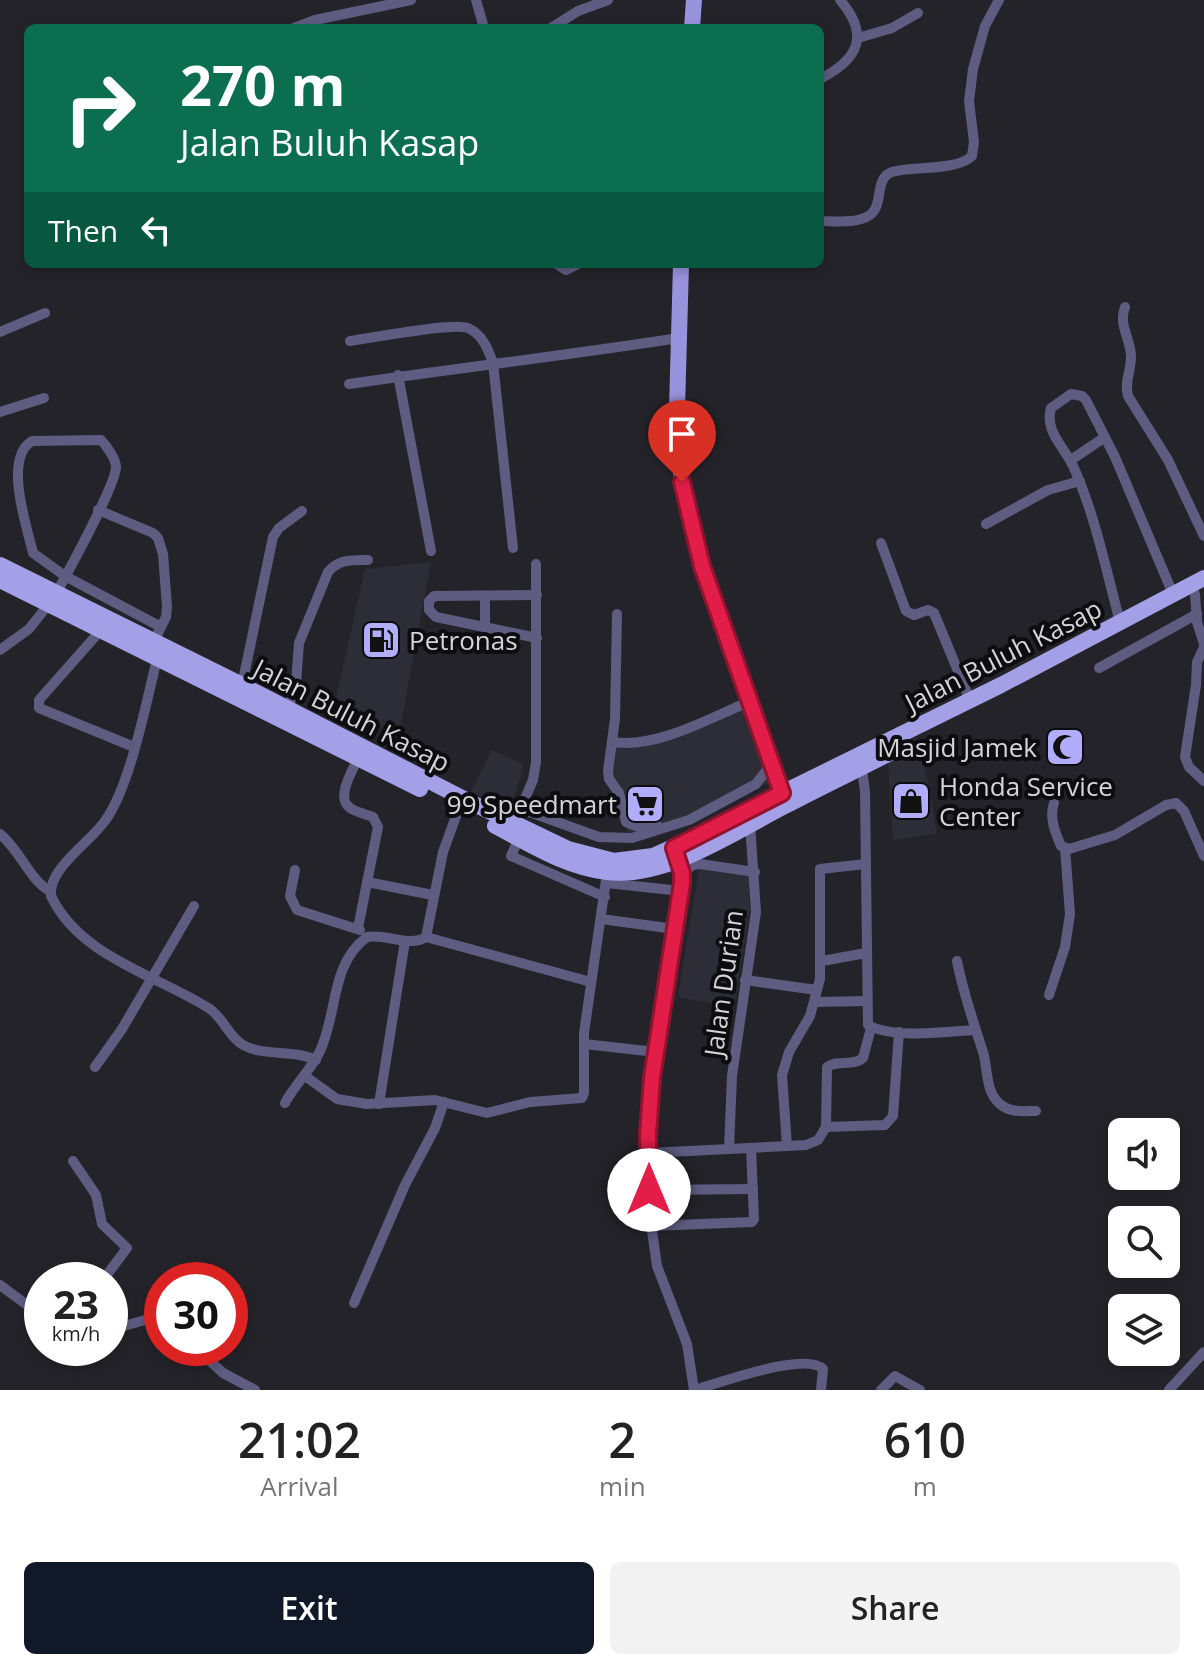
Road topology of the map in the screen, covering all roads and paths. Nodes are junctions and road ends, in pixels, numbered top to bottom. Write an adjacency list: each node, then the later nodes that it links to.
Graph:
1 (411, 0): 8 (street)
2 (476, 0): 9 (street)
3 (608, 0): 10 (street)
4 (694, 0): 11 (main road)
5 (840, 0): 12 (street)
6 (999, 0): 14 (street)
7 (918, 13): 12 (street)
8 (304, 24)
9 (483, 24)
10 (557, 24)
11 (692, 24)
12 (858, 38): 13 (street)
13 (824, 76)
14 (824, 221)
15 (681, 268): 19 (main road)
16 (1125, 307): 32 (street)
17 (45, 313): 18 (street)
18 (0, 332)
19 (679, 338): 21 (street); 61 (main road)
20 (350, 341): 21 (street)
21 (493, 363): 22 (street); 34 (street)
22 (398, 375): 23 (street); 35 (street)
23 (349, 384)
24 (44, 398): 25 (street)
25 (0, 412)
26 (1105, 437): 27 (street); 27 (street); 43 (street)
27 (1071, 460): 28 (street)
28 (1080, 481): 31 (street); 50 (street)
29 (98, 510): 39 (street); 39 (street); 53 (street)
30 (302, 511): 59 (street)
31 (986, 524)
32 (1204, 536)
33 (881, 543): 60 (street)
34 (513, 548)
35 (431, 551)
36 (368, 560): 62 (street)
37 (536, 564): 44 (street)
38 (0, 565): 45 (highway, Jalan Buluh Kasap)
39 (65, 576): 45 (street); 53 (street)
40 (1204, 578): 43 (highway, Jalan Buluh Kasap)
41 (0, 580): 45 (highway, Jalan Buluh Kasap)
42 (1200, 592): 49 (street); 67 (highway, Jalan Buluh Kasap)
43 (1173, 594): 50 (highway, Jalan Buluh Kasap)
44 (537, 595): 46 (street); 54 (street)
45 (48, 596): 47 (highway, Jalan Buluh Kasap); 56 (street)
46 (485, 596): 51 (street); 51 (street)
47 (74, 608): 52 (highway, Jalan Buluh Kasap); 53 (highway, Jalan Buluh Kasap)
48 (617, 614): 63 (street)
49 (1197, 614): 55 (street); 58 (street)
50 (1120, 622): 60 (highway, Jalan Buluh Kasap)
51 (485, 627): 54 (street)
52 (101, 630): 57 (highway, Jalan Buluh Kasap); 64 (street)
53 (158, 634): 59 (highway, Jalan Buluh Kasap)
54 (537, 638): 72 (street)
55 (1204, 646): 68 (street)
56 (0, 650)
57 (157, 659): 64 (street); 65 (highway, Jalan Buluh Kasap)
58 (1099, 668)
59 (242, 685): 62 (highway, Jalan Buluh Kasap)
60 (970, 700): 69 (highway, Jalan Buluh Kasap)
61 (751, 701): 63 (street); 66 (main road)
62 (288, 709): 72 (highway, Jalan Buluh Kasap)
63 (613, 742): 74 (street)
64 (134, 747): 84 (street)
65 (358, 758): 71 (highway, Jalan Buluh Kasap); 83 (street)
66 (772, 763): 69 (main road); 74 (street)
67 (862, 768): 69 (highway, Jalan Buluh Kasap); 79 (street)
68 (1204, 781)
69 (784, 799): 73 (highway, Jalan Buluh Kasap); 78 (highway, Jalan Buluh Kasap)
70 (1054, 803): 76 (street)
71 (459, 808): 72 (highway, Jalan Buluh Kasap); 86 (street)
72 (518, 824): 74 (street); 78 (highway, Jalan Buluh Kasap); 82 (highway, Jalan Buluh Kasap); 87 (street)
73 (750, 824): 78 (highway, Jalan Buluh Kasap); 81 (street, Jalan Durian)
74 (668, 826)
75 (0, 834): 84 (street)
76 (1065, 848): 77 (street); 102 (street)
77 (1204, 856)
78 (678, 860): 81 (street); 82 (highway, Jalan Buluh Kasap); 85 (street)
79 (866, 864): 95 (street); 96 (street)
80 (295, 870): 90 (street)
81 (755, 872): 99 (street, Jalan Durian)
82 (607, 878): 85 (street); 87 (street)
83 (367, 882): 86 (street); 90 (street)
84 (50, 891): 98 (street)
85 (681, 891): 91 (street)
86 (433, 895): 93 (street)
87 (605, 897): 89 (street)
88 (194, 906): 98 (street)
89 (601, 919): 91 (street); 100 (street)
90 (358, 928): 92 (street)
91 (675, 929): 109 (street)
92 (367, 937): 94 (street); 110 (street)
93 (426, 937): 94 (street); 100 (street)
94 (405, 941): 115 (street)
95 (866, 953): 96 (street); 103 (street)
96 (822, 961): 101 (street)
97 (957, 961): 106 (street)
98 (151, 978): 110 (street); 111 (street)
99 (745, 980): 101 (street); 120 (street, Jalan Durian)
100 (591, 982): 108 (street)
101 (817, 990): 104 (street)
102 (1049, 995)
103 (866, 1001): 104 (street); 105 (street)
104 (815, 1002): 118 (street)
105 (871, 1028): 107 (street); 117 (street)
106 (974, 1030): 107 (street); 116 (street)
107 (899, 1032): 117 (street)
108 (584, 1044): 109 (street); 113 (street)
109 (656, 1052): 121 (street)
110 (316, 1060): 112 (street)
111 (95, 1067)
112 (305, 1076): 114 (street); 115 (street)
113 (444, 1102): 115 (street); 129 (street)
114 (285, 1103)
115 (379, 1104)
116 (1036, 1111)
117 (826, 1127): 118 (street)
118 (787, 1146): 119 (street)
119 (751, 1148): 120 (street); 123 (street)
120 (729, 1149): 121 (street)
121 (649, 1153): 124 (street)
122 (73, 1161): 126 (street)
123 (753, 1189): 124 (street); 125 (street)
124 (649, 1190): 125 (street)
125 (651, 1226): 133 (street)
126 (116, 1262)
127 (0, 1285): 128 (street)
128 (24, 1303)
129 (354, 1303)
130 (1204, 1352): 137 (street)
131 (215, 1366): 132 (street)
132 (255, 1390)
133 (694, 1390): 134 (street)
134 (821, 1390)
135 (881, 1390): 136 (street)
136 (920, 1390)
137 (1169, 1390)

